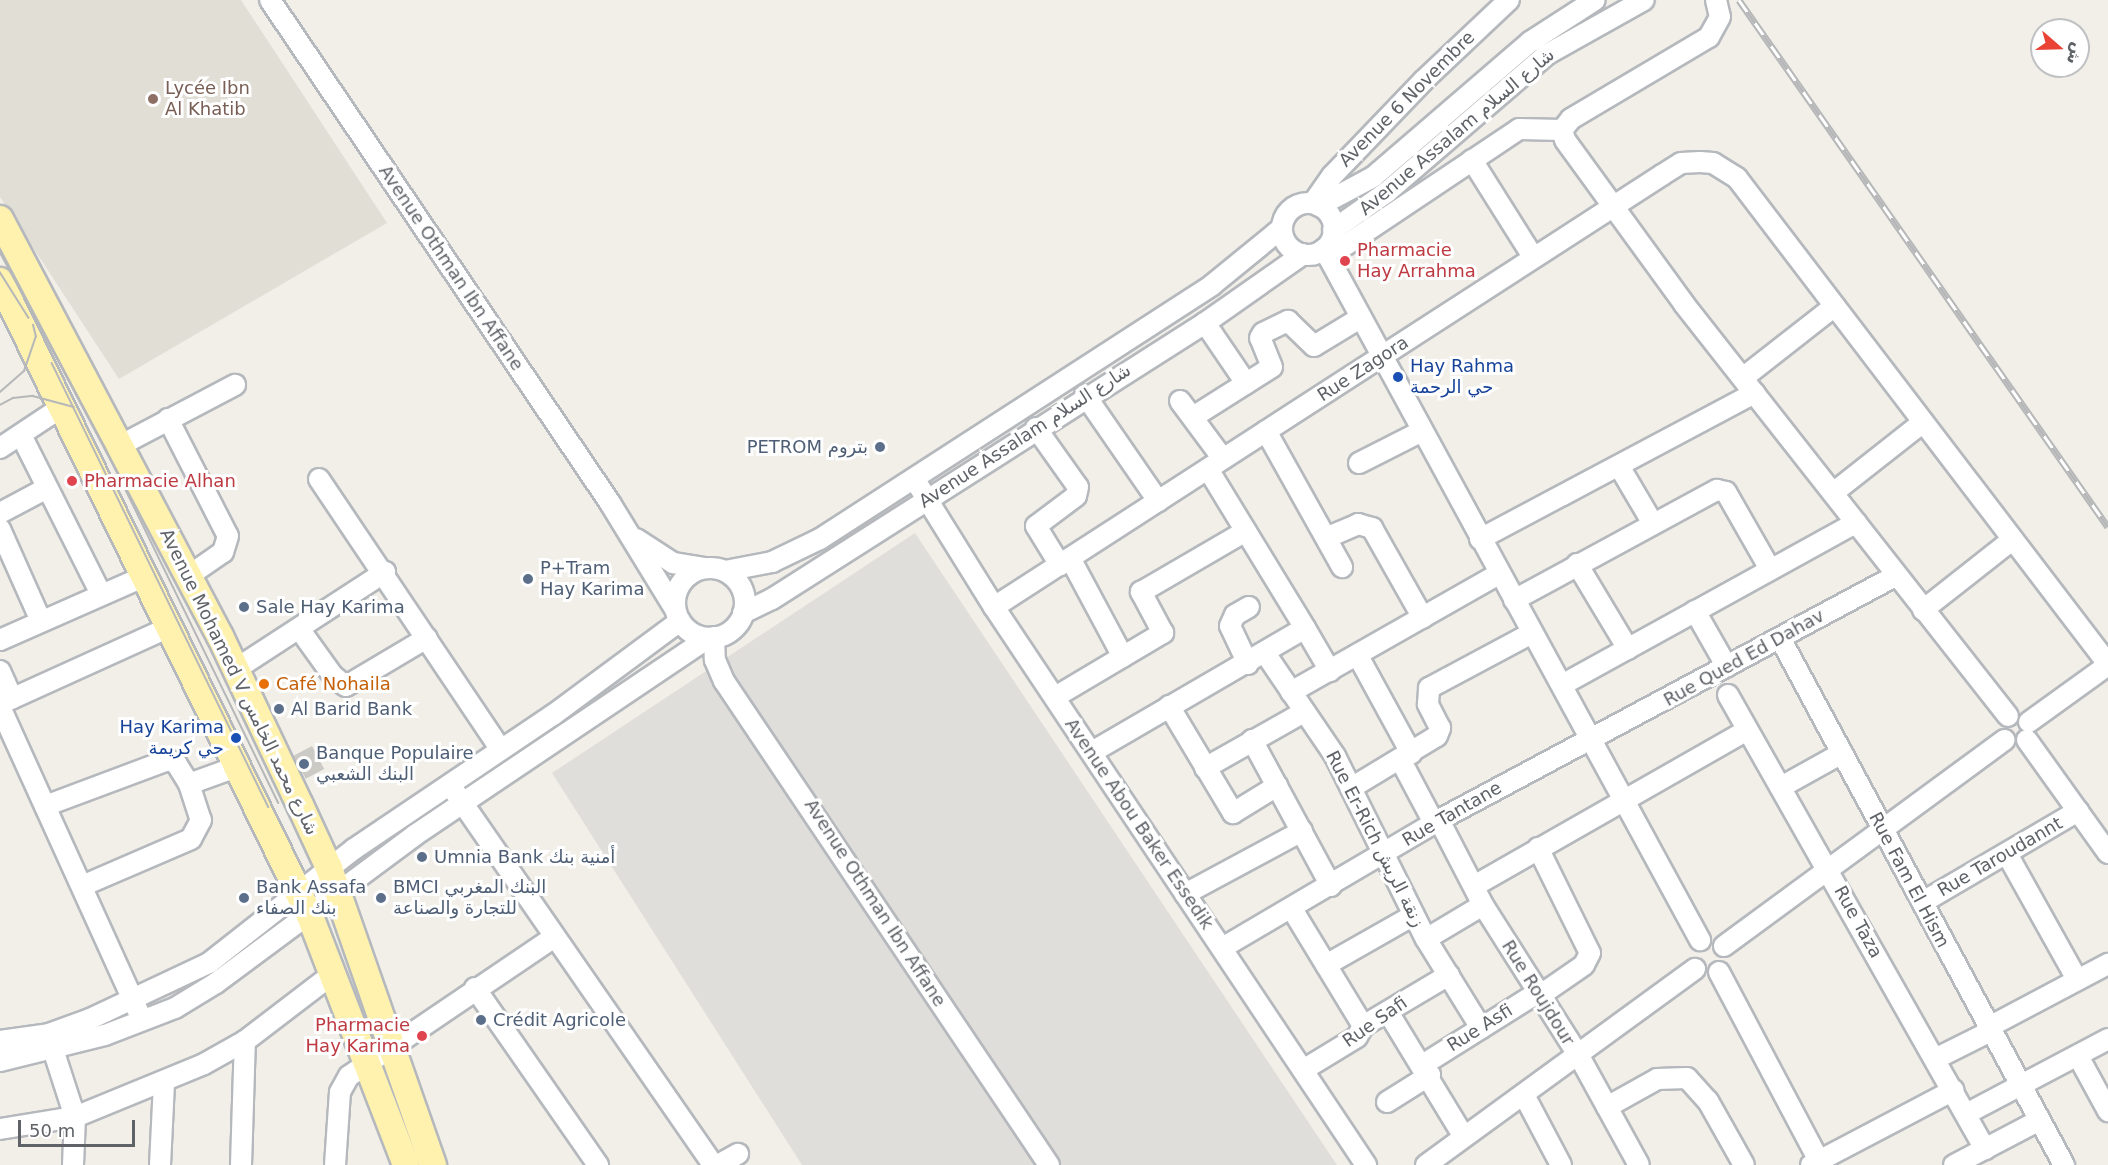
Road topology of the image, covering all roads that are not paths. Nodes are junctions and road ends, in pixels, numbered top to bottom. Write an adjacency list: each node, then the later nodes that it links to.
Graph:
1 (270, 0): 52 (street, Avenue Othman Ibn Affane)
2 (1509, 0): 8 (street, Avenue 6 Novembre)
3 (1595, 0): 9 (street, Avenue Assalam شارع السلام)
4 (1644, 0): 14 (street, Avenue Assalam شارع السلام)
5 (1716, 0): 6 (street)
6 (1562, 130): 7 (street); 11 (street)
7 (1472, 160): 15 (street); 17 (street)
8 (1340, 168): 9 (street); 10 (street, Avenue 6 Novembre)
9 (1357, 187): 10 (street, Avenue Assalam شارع السلام)
10 (1316, 205): 13 (street); 14 (street)
11 (1612, 208): 17 (street, Rue Zagora); 19 (street, Rue Zagora); 24 (street)
12 (0, 219): 36 (main road, Avenue Mohamed V شارع محمد الخامس)
13 (1282, 228): 16 (street); 42 (street, Avenue Assalam شارع السلام)
14 (1333, 230): 15 (street)
15 (1326, 253): 16 (street); 20 (street)
16 (1303, 254): 21 (street, Avenue Assalam شارع السلام)
17 (1533, 257): 22 (street, Rue Zagora)
18 (0, 281): 28 (main road, Avenue Mohamed V شارع محمد الخامس)
19 (1835, 306): 24 (street); 31 (street)
20 (1360, 318): 22 (street); 23 (street)
21 (1204, 322): 23 (street); 26 (street, Avenue Assalam شارع السلام)
22 (1381, 358): 33 (street, Rue Zagora); 34 (street)
23 (1246, 383): 29 (street)
24 (1749, 385): 40 (street); 44 (street)
25 (235, 386): 30 (street)
26 (1085, 395): 32 (street, Avenue Assalam شارع السلام); 46 (street)
27 (1180, 400): 29 (street)
28 (62, 407): 35 (street); 65 (main road, Avenue Mohamed V شارع محمد الخامس)
29 (1193, 417): 38 (street)
30 (168, 419): 36 (street); 66 (street)
31 (1922, 423): 44 (street); 55 (street)
32 (1036, 428): 45 (street, Avenue Assalam شارع السلام); 56 (street)
33 (1266, 431): 38 (street, Rue Zagora); 53 (street)
34 (1420, 432): 39 (street); 54 (street)
35 (21, 435): 37 (street); 43 (street)
36 (121, 445): 66 (main road, Avenue Mohamed V شارع محمد الخامس)
37 (0, 448)
38 (1216, 464): 46 (street, Rue Zagora); 51 (street)
39 (1359, 464)
40 (1619, 466): 48 (street); 54 (street)
41 (319, 479): 62 (street)
42 (915, 480): 45 (street, Avenue Abou Baker Essedik); 61 (street, Avenue Assalam شارع السلام)
43 (47, 488): 47 (street); 67 (street)
44 (1833, 493): 49 (street)
45 (925, 501): 69 (street, Avenue Abou Baker Essedik); 73 (street, Avenue Assalam شارع السلام)
46 (1158, 501): 56 (street, Rue Zagora)
47 (0, 513)
48 (1652, 522): 57 (street); 60 (street)
49 (1856, 523): 60 (street); 64 (street)
50 (0, 529): 76 (street)
51 (1246, 531): 78 (street); 87 (street)
52 (631, 536): 59 (street, Avenue Othman Ibn Affane); 74 (street, Avenue Othman Ibn Affane)
53 (1328, 537): 58 (street); 75 (street)
54 (1480, 539): 63 (street)
55 (2012, 540): 71 (street); 89 (street)
56 (1065, 561): 69 (street, Rue Zagora); 87 (street)
57 (1577, 564): 68 (street); 85 (street)
58 (1342, 567)
59 (704, 568): 61 (street); 74 (street)
60 (1770, 569): 72 (street)
61 (725, 571): 73 (street)
62 (385, 572): 79 (street); 81 (street)
63 (1499, 574): 68 (street); 75 (street)
64 (1897, 575): 71 (street); 83 (street, Rue Qued Ed Dahav)
65 (145, 576): 67 (street); 77 (main road, Avenue Mohamed V شارع محمد الخامس)
66 (187, 577): 91 (main road, Avenue Mohamed V شارع محمد الخامس)
67 (101, 594): 76 (street)
68 (1514, 600): 80 (street)
69 (993, 607): 97 (street, Avenue Abou Baker Essedik)
70 (1249, 607): 88 (street, Rue Er-Rich زنقة الريش)
71 (1923, 610): 101 (street)
72 (1695, 611): 85 (street); 90 (street)
73 (743, 613): 82 (street)
74 (677, 615): 82 (street); 107 (street)
75 (1423, 618): 86 (street)
76 (41, 621): 84 (street)
77 (170, 627): 98 (street); 111 (main road, Avenue Mohamed V شارع محمد الخامس)
78 (1305, 628): 88 (street); 93 (street)
79 (300, 630): 81 (street); 91 (street)
80 (1532, 633): 94 (street); 110 (street)
81 (427, 638): 107 (street)
82 (711, 638): 119 (street); 198 (street, Avenue Othman Ibn Affane)
83 (1780, 638): 90 (street, Rue Qued Ed Dahav); 109 (street, Rue Fam El Hism)
84 (0, 640)
85 (1628, 649): 94 (street)
86 (1358, 656): 93 (street); 110 (street, Rue Roujdour)
87 (1123, 657): 97 (street)
88 (1257, 658): 95 (street, Rue Er-Rich زنقة الريش); 99 (street)
89 (2108, 665): 103 (street)
90 (1727, 667): 104 (street, Rue Qued Ed Dahav)
91 (236, 669): 129 (main road, Avenue Mohamed V شارع محمد الخامس)
92 (0, 671): 98 (street)
93 (1330, 671): 95 (street)
94 (1562, 686): 104 (street)
95 (1291, 692): 100 (street, Rue Er-Rich زنقة الريش)
96 (1728, 695): 102 (street, Rue Taza)
97 (1055, 697): 108 (street, Avenue Abou Baker Essedik)
98 (4, 703): 120 (street)
99 (1169, 706): 108 (street); 112 (street)
100 (1304, 712): 105 (street); 117 (street, Rue Er-Rich زنقة الريش)
101 (2008, 716): 103 (street); 106 (street)
102 (1747, 730): 116 (street, Rue Taza); 118 (street)
103 (2028, 731): 106 (street); 121 (street)
104 (1592, 739): 118 (street); 122 (street, Rue Tantane)
105 (1252, 740): 112 (street); 115 (street)
106 (2004, 740): 124 (street)
107 (501, 750): 114 (street)
108 (1092, 752): 136 (street, Avenue Abou Baker Essedik)
109 (1842, 753): 116 (street); 124 (street, Rue Fam El Hism)
110 (1406, 756): 117 (street); 122 (street, Rue Roujdour)
111 (236, 766): 113 (street); 134 (main road, Avenue Mohamed V شارع محمد الخامس)
112 (1205, 768): 115 (street)
113 (189, 784): 120 (street); 131 (street)
114 (451, 785): 119 (street); 129 (street)
115 (1277, 786): 123 (street)
116 (1781, 787): 130 (street, Rue Taza)
117 (1351, 788): 128 (street, Rue Er-Rich زنقة الريش)
118 (1625, 801): 125 (street); 144 (street)
119 (462, 803): 135 (street); 142 (street)
120 (45, 806): 131 (street)
121 (2078, 811): 126 (street); 127 (street, Rue Taroudannt)
122 (1436, 821): 128 (street, Rue Tantane); 133 (street, Rue Roujdour)
123 (1302, 831): 132 (street); 136 (street)
124 (1884, 833): 130 (street); 137 (street, Rue Fam El Hism)
125 (1538, 848): 133 (street); 155 (street, Rue Asfi)
126 (2108, 853)
127 (2007, 854): 137 (street, Rue Taroudannt); 153 (street)
128 (1382, 855): 132 (street, Rue Tantane); 140 (street, Rue Er-Rich زنقة الريش)
129 (329, 868): 134 (street); 135 (main road, Avenue Mohamed V شارع محمد الخامس)
130 (1829, 870): 145 (street); 169 (street, Rue Taza)
131 (82, 886): 156 (street)
132 (1331, 886): 139 (street, Rue Tantane)
133 (1474, 886): 138 (street, Rue Roujdour)
134 (298, 893): 141 (main road, Avenue Mohamed V شارع محمد الخامس); 156 (street)
135 (338, 894): 141 (street); 166 (main road, Avenue Mohamed V شارع محمد الخامس)
136 (1185, 894): 146 (street, Avenue Abou Baker Essedik)
137 (1923, 902): 161 (street, Rue Fam El Hism)
138 (1483, 905): 143 (street); 155 (street, Rue Roujdour)
139 (1292, 909): 146 (street, Rue Tantane); 148 (street)
140 (1414, 915): 143 (street, Rue Er-Rich زنقة الريش); 148 (street)
141 (310, 916): 151 (main road, Avenue Mohamed V شارع محمد الخامس); 158 (street)
142 (554, 937): 154 (street); 196 (street)
143 (1426, 939): 152 (street, Rue Er-Rich زنقة الريش)
144 (1700, 940): 145 (street); 149 (street)
145 (1724, 946): 150 (street)
146 (1222, 948): 172 (street, Avenue Abou Baker Essedik)
147 (2108, 964): 153 (street)
148 (1326, 965): 159 (street)
149 (1695, 969): 150 (street); 167 (street)
150 (1719, 972): 188 (street)
151 (334, 973): 164 (street); 171 (main road, Avenue Mohamed V شارع محمد الخامس)
152 (1449, 975): 157 (street, Rue Safi); 160 (street, Rue Er-Rich زنقة الريش)
153 (2078, 979): 161 (street)
154 (475, 988): 166 (street); 195 (street)
155 (1538, 994): 160 (street, Rue Asfi); 167 (street, Rue Roujdour)
156 (133, 1002): 158 (street); 165 (street)
157 (1388, 1012): 159 (street, Rue Safi); 173 (street)
158 (143, 1021): 165 (street)
159 (1363, 1026): 172 (street, Rue Safi)
160 (1481, 1028): 173 (street, Rue Asfi)
161 (1988, 1030): 169 (street); 175 (street, Rue Fam El Hism)
162 (2108, 1040): 168 (street)
163 (0, 1041): 165 (street)
164 (245, 1041): 174 (street); 191 (street)
165 (51, 1042): 170 (street); 182 (street)
166 (392, 1046): 171 (street); 194 (main road, Avenue Mohamed V شارع محمد الخامس)
167 (1579, 1056): 177 (street); 179 (street, Rue Roujdour)
168 (2078, 1056): 175 (street); 180 (street)
169 (1935, 1059): 176 (street, Rue Taza)
170 (0, 1061)
171 (370, 1063): 192 (street); 193 (main road, Avenue Mohamed V شارع محمد الخامس)
172 (1303, 1070): 199 (street, Avenue Abou Baker Essedik)
173 (1427, 1070): 178 (street, Rue Asfi); 185 (street)
174 (164, 1082): 182 (street); 190 (street)
175 (2018, 1086): 181 (street); 183 (street, Rue Fam El Hism)
176 (1954, 1090): 181 (street, Rue Taza); 188 (street)
177 (1524, 1095): 185 (street); 201 (street)
178 (1387, 1102)
179 (1607, 1107): 202 (street, Rue Roujdour); 203 (street)
180 (2108, 1112)
181 (1966, 1113): 186 (street, Rue Taza)
182 (75, 1117): 184 (street); 189 (street)
183 (2038, 1121): 186 (street); 205 (street, Rue Fam El Hism)
184 (0, 1129)
185 (1464, 1137): 200 (street)
186 (1985, 1149): 204 (street)
187 (738, 1154): 197 (street)
188 (1817, 1164)
189 (73, 1165)
190 (160, 1165)
191 (242, 1165)
192 (334, 1165)
193 (406, 1165)
194 (433, 1165)
195 (598, 1165)
196 (713, 1165)
197 (718, 1165)
198 (1049, 1165)
199 (1366, 1165)
200 (1426, 1165)
201 (1562, 1165)
202 (1638, 1165)
203 (1744, 1165)
204 (1954, 1165)
205 (2064, 1165)

